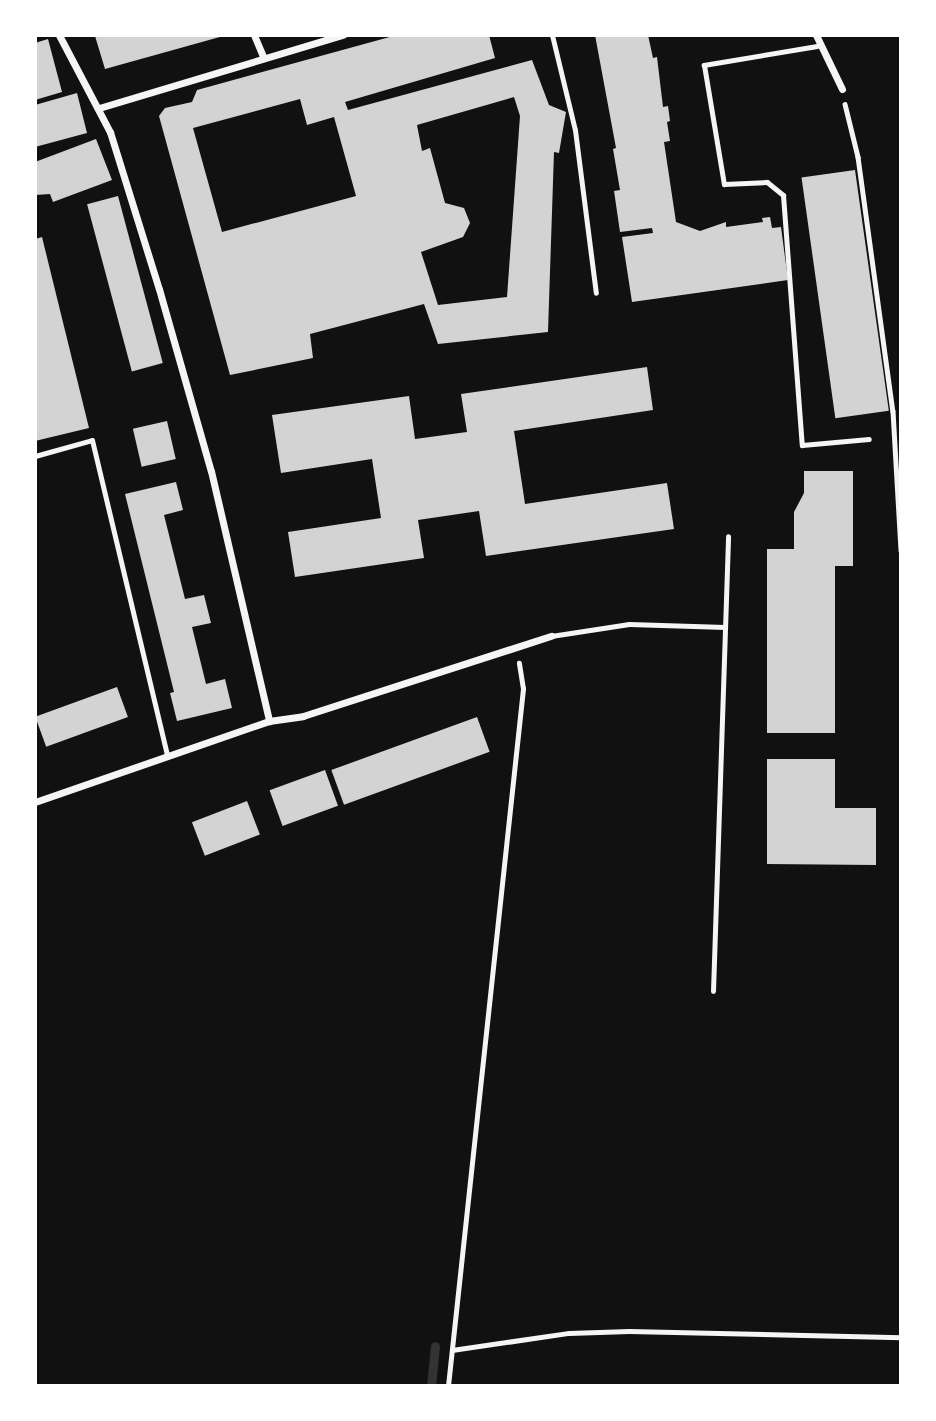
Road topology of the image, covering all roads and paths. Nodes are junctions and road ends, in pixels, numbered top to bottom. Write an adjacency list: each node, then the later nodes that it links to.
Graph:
1 (59, 35): 9 (street)
2 (254, 35): 7 (street)
3 (343, 35): 7 (street)
4 (552, 35): 10 (lane)
5 (816, 35): 6 (street)
6 (817, 46): 8 (street); 11 (lane)
7 (264, 58): 9 (street)
8 (842, 89): 14 (path)
9 (99, 108): 18 (street)
10 (596, 293)
11 (869, 439)
12 (35, 456): 19 (lane)
13 (728, 536): 15 (lane)
14 (901, 551)
15 (725, 627): 16 (lane); 21 (lane)
16 (551, 636): 17 (street)
17 (510, 648): 18 (street); 23 (path)
18 (269, 721): 19 (street)
19 (167, 755): 20 (street)
20 (35, 802)
21 (713, 992)
22 (901, 1337): 23 (path)
23 (452, 1350): 24 (path)
24 (448, 1386)

